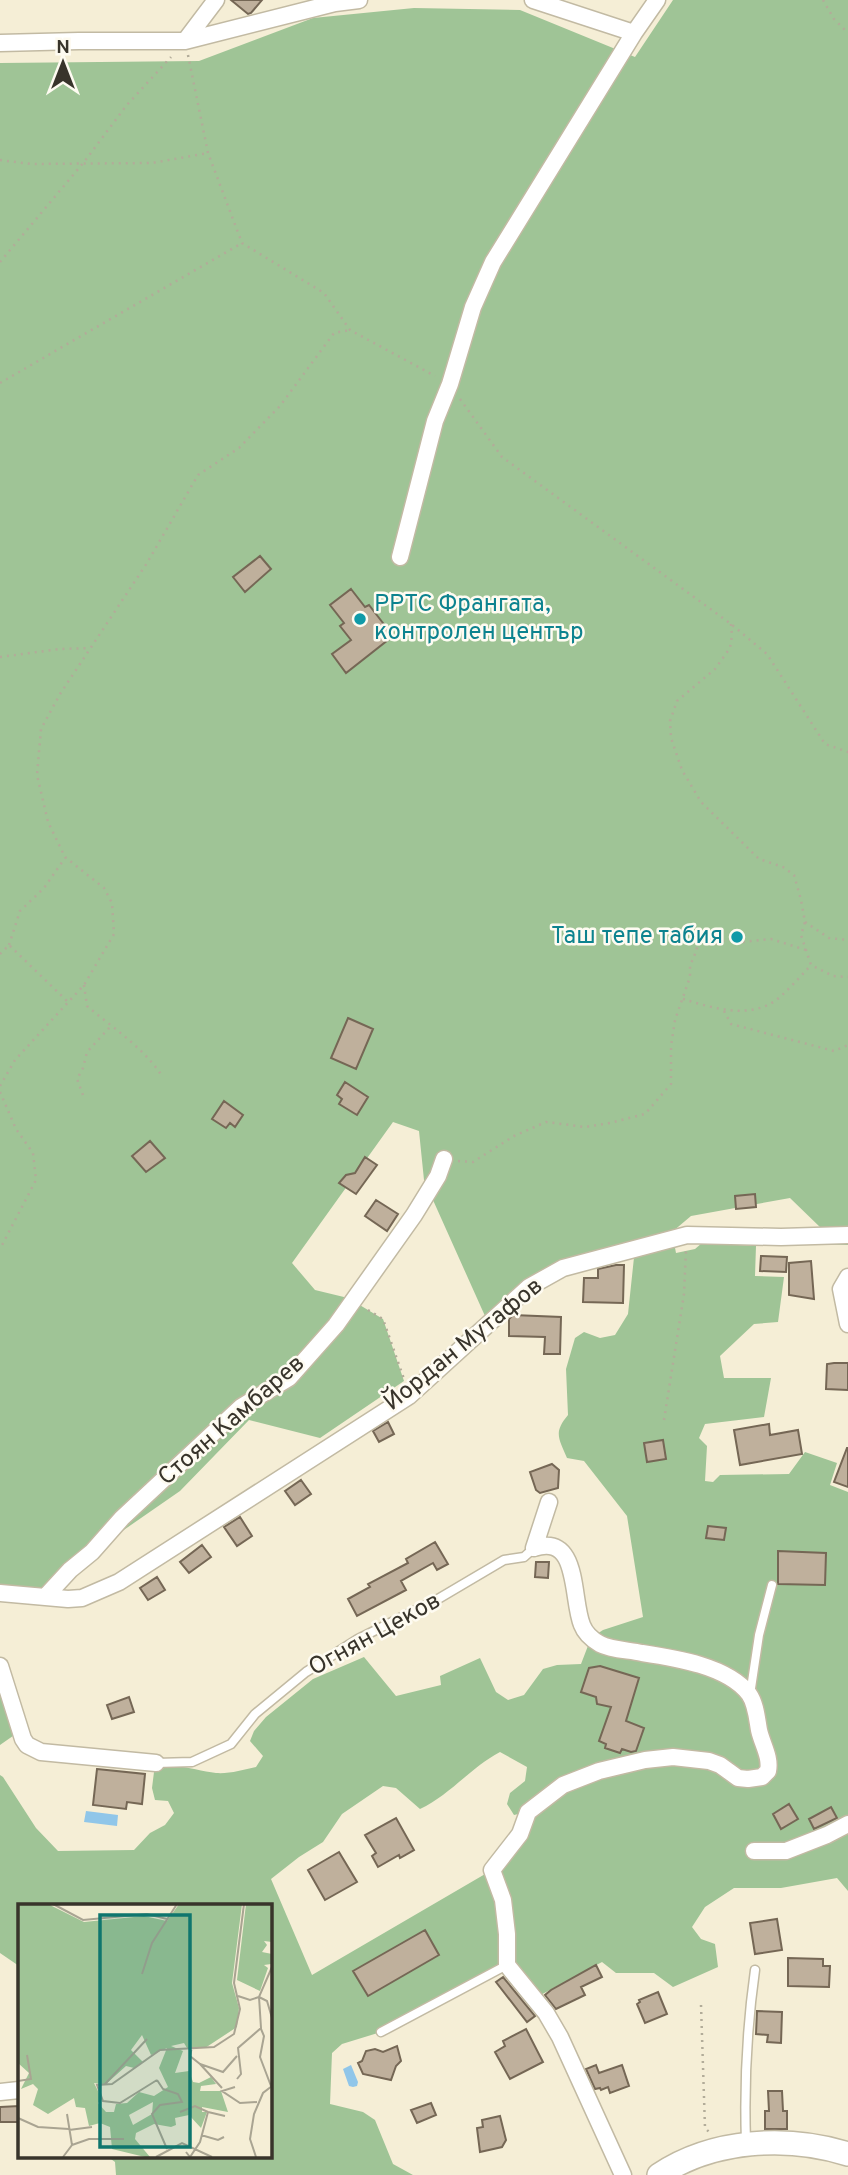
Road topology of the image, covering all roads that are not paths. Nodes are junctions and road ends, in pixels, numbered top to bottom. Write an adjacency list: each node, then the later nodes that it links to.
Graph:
1 (216, 0): 6 (street)
2 (359, 0): 6 (street)
3 (533, 0): 5 (street)
4 (657, 0): 5 (street)
5 (634, 33): 8 (street)
6 (185, 41): 7 (street)
7 (0, 43)
8 (400, 557)
9 (444, 1159): 17 (street, Стоян Камбарев)
10 (848, 1236): 17 (street, Йордан Мутафов)
11 (848, 1277): 12 (street)
12 (848, 1324)
13 (549, 1502): 14 (street)
14 (534, 1548): 19 (street); 20 (lane, Огнян Цеков)
15 (772, 1585): 19 (lane)
16 (0, 1593): 17 (street, Йордан Мутафов)
17 (46, 1597)
18 (0, 1666): 20 (street, Огнян Цеков)
19 (750, 1695): 23 (street)
20 (156, 1763)
21 (848, 1824): 22 (street)
22 (754, 1851)
23 (507, 1965): 25 (lane); 30 (street)
24 (755, 1970): 28 (lane)
25 (381, 2032)
26 (18, 2090): 27 (street)
27 (0, 2092)
28 (735, 2147): 29 (main road); 31 (main road)
29 (848, 2154)
30 (623, 2175)
31 (659, 2175)

